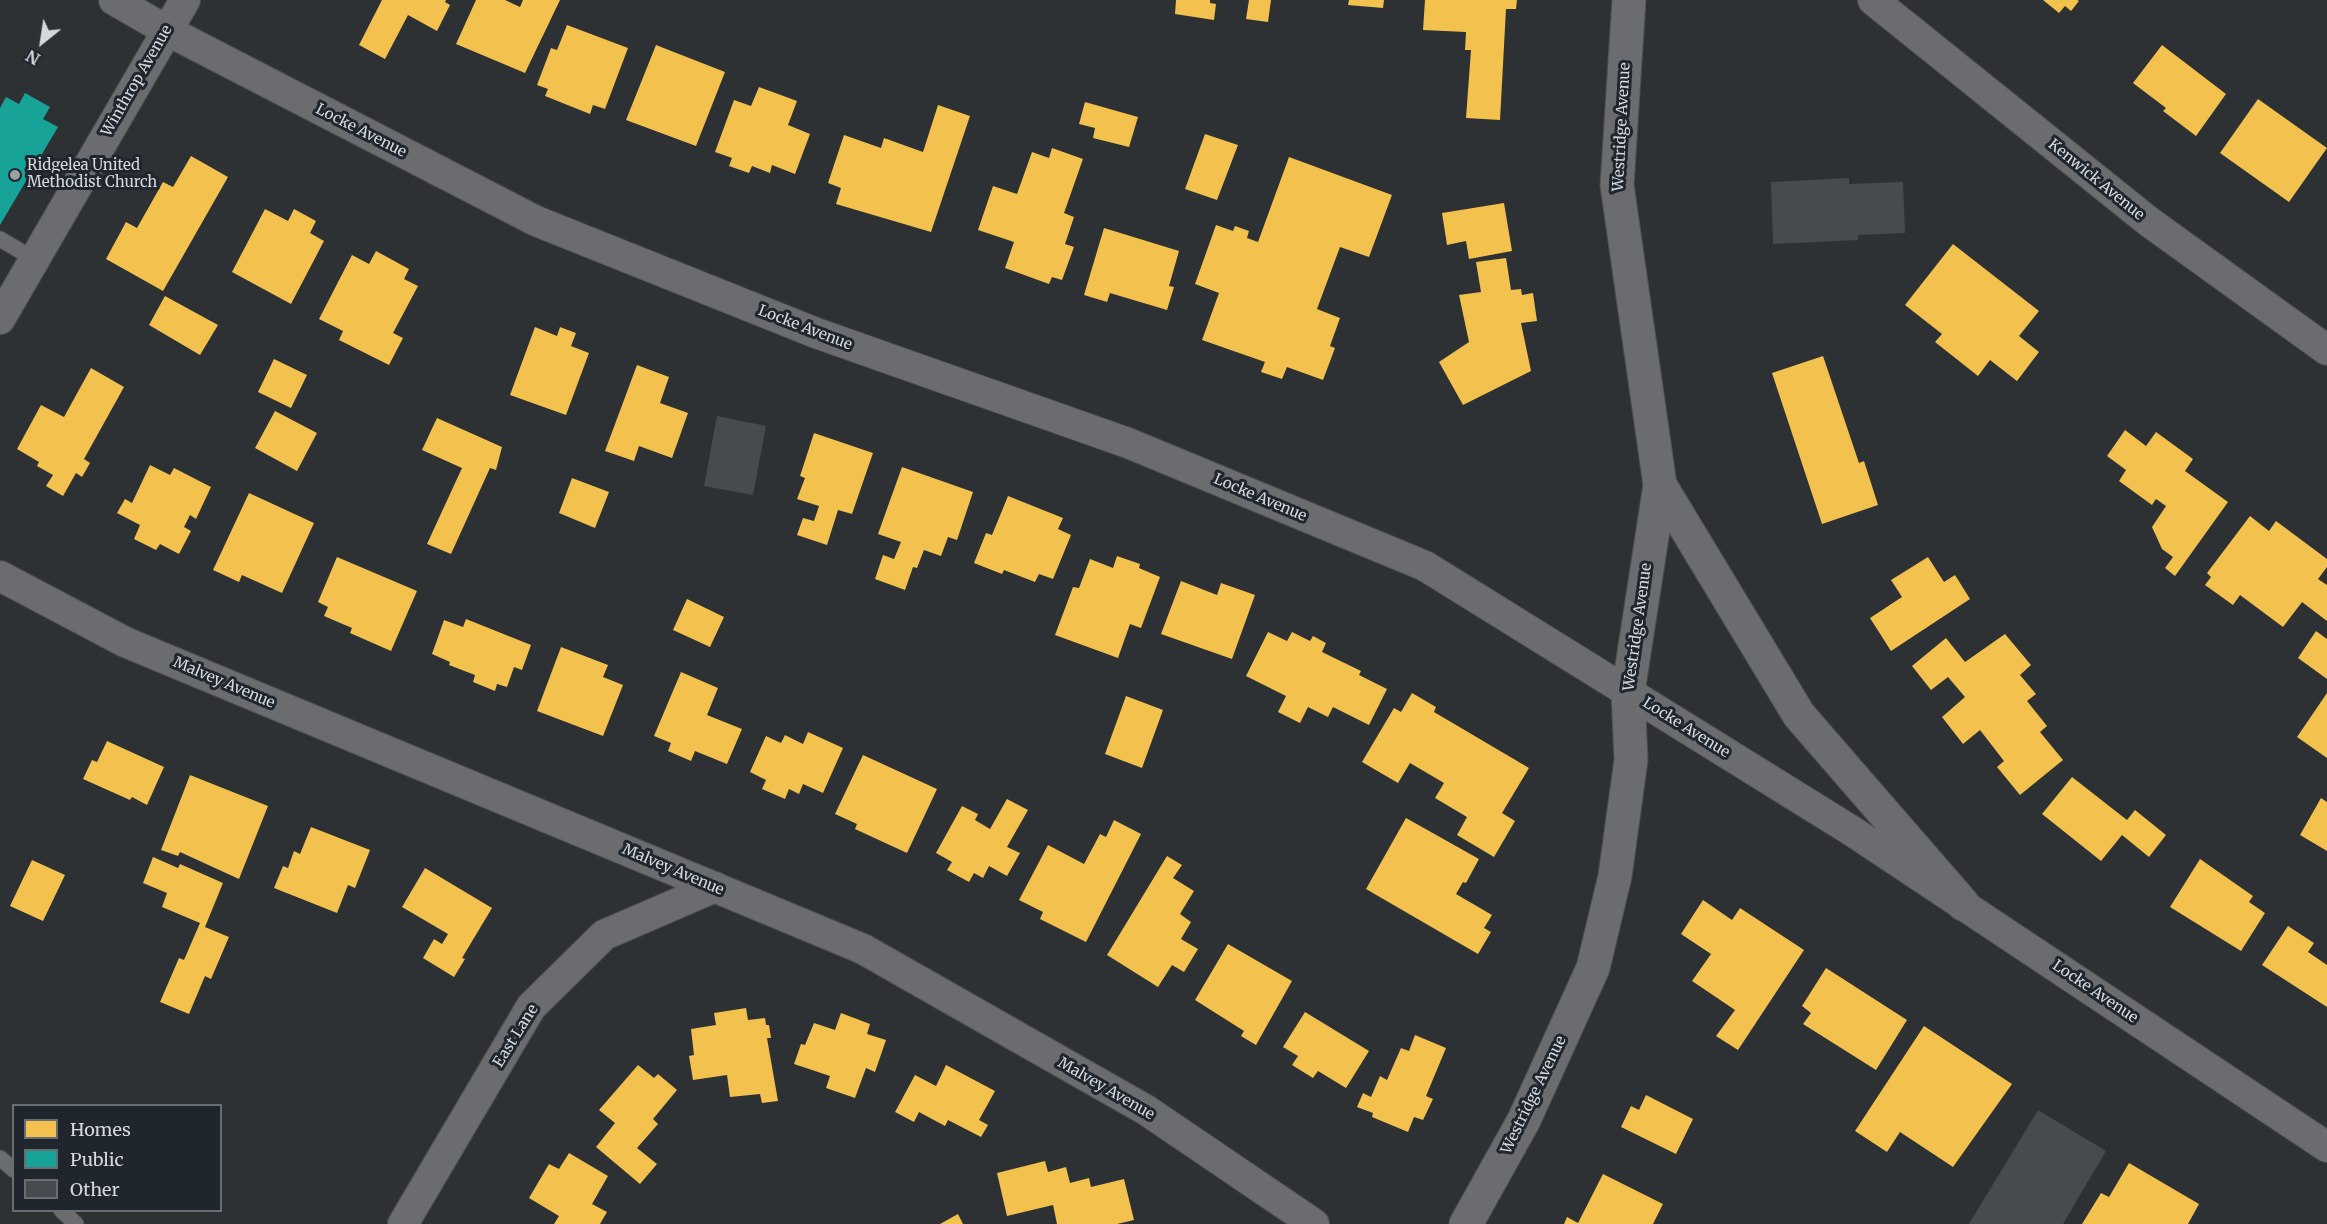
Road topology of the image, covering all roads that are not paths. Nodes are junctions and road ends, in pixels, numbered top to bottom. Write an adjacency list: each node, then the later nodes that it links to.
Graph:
1 (114, 0): 5 (street, Locke Avenue)
2 (185, 0): 5 (street, Winthrop Avenue)
3 (1629, 0): 10 (street, Westridge Avenue)
4 (1873, 0): 9 (street, Kenwick Avenue)
5 (166, 30): 7 (street, Winthrop Avenue); 12 (street, Locke Avenue)
6 (0, 239): 7 (lane)
7 (34, 259): 8 (street, Winthrop Avenue)
8 (0, 319)
9 (2327, 350)
10 (1660, 485): 12 (street, Westridge Avenue); 14 (street)
11 (0, 576): 13 (street, Malvey Avenue)
12 (1628, 692): 14 (street, Locke Avenue); 22 (street, Westridge Avenue)
13 (715, 887): 20 (street, East Lane); 21 (street, Malvey Avenue)
14 (1963, 904): 15 (street, Locke Avenue)
15 (2327, 1147)
16 (0, 1158): 17 (lane)
17 (12, 1168)
18 (63, 1212): 19 (lane)
19 (76, 1224)
20 (403, 1224)
21 (1314, 1224)
22 (1466, 1224)

